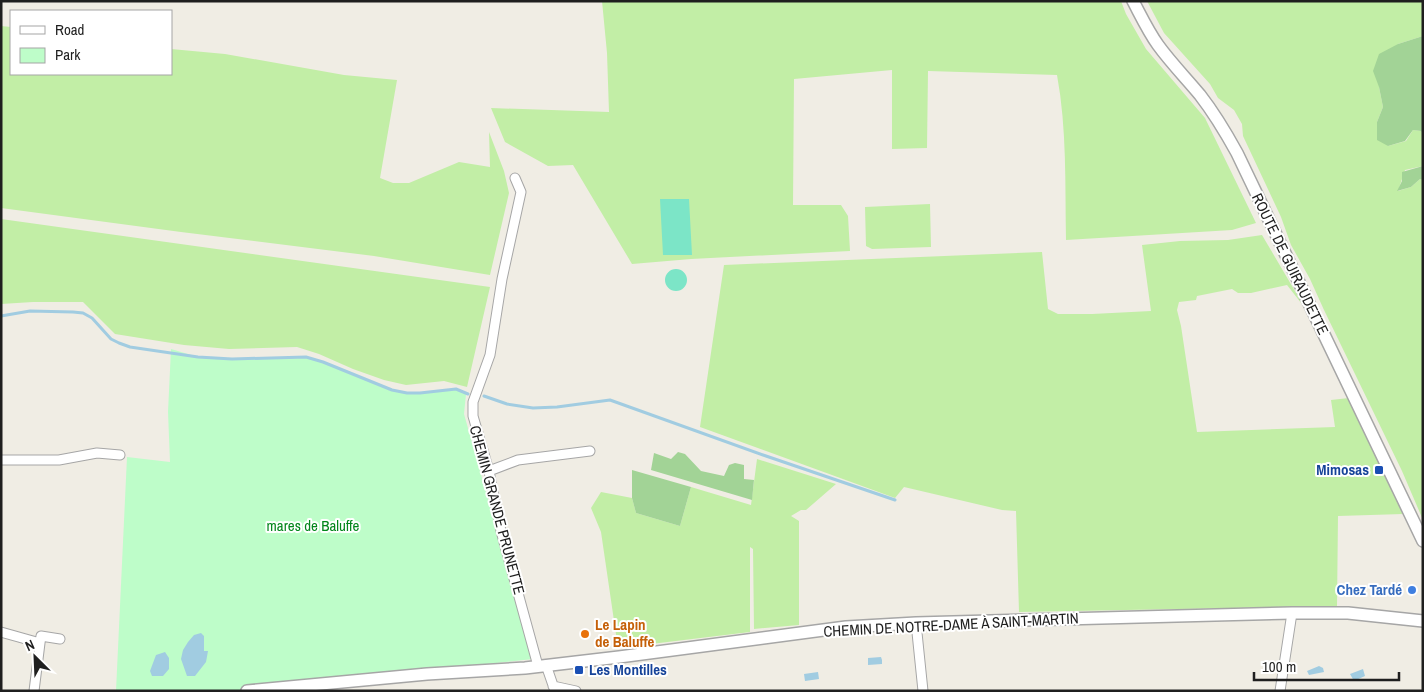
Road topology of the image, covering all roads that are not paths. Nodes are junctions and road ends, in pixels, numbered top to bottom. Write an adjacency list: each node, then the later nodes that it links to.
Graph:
1 (1133, 1): 7 (street, ROUTE DE GUIRAUDETTE)
2 (515, 178): 6 (street, CHEMIN GRANDE PRUNETTE)
3 (590, 451): 6 (street)
4 (120, 455): 5 (street)
5 (1, 460)
6 (489, 471): 14 (street, CHEMIN GRANDE PRUNETTE)
7 (1423, 541)
8 (1292, 613): 9 (street, CHEMIN DE NOTRE-DAME À SAINT-MARTIN); 10 (street, CHEMIN DE NOTRE-DAME À SAINT-MARTIN); 21 (street)
9 (1421, 621)
10 (916, 623): 14 (street, CHEMIN DE NOTRE-DAME À SAINT-MARTIN); 20 (street)
11 (1, 632): 13 (street)
12 (60, 639): 13 (street)
13 (40, 643): 17 (street)
14 (542, 666): 15 (street, CHEMIN GRANDE PRUNETTE); 16 (street, CHEMIN DE NOTRE-DAME À SAINT-MARTIN)
15 (554, 688): 19 (street)
16 (277, 689): 18 (street, CHEMIN DE NOTRE-DAME À SAINT-MARTIN)
17 (34, 691)
18 (247, 691)
19 (576, 691)
20 (923, 691)
21 (1280, 691)

